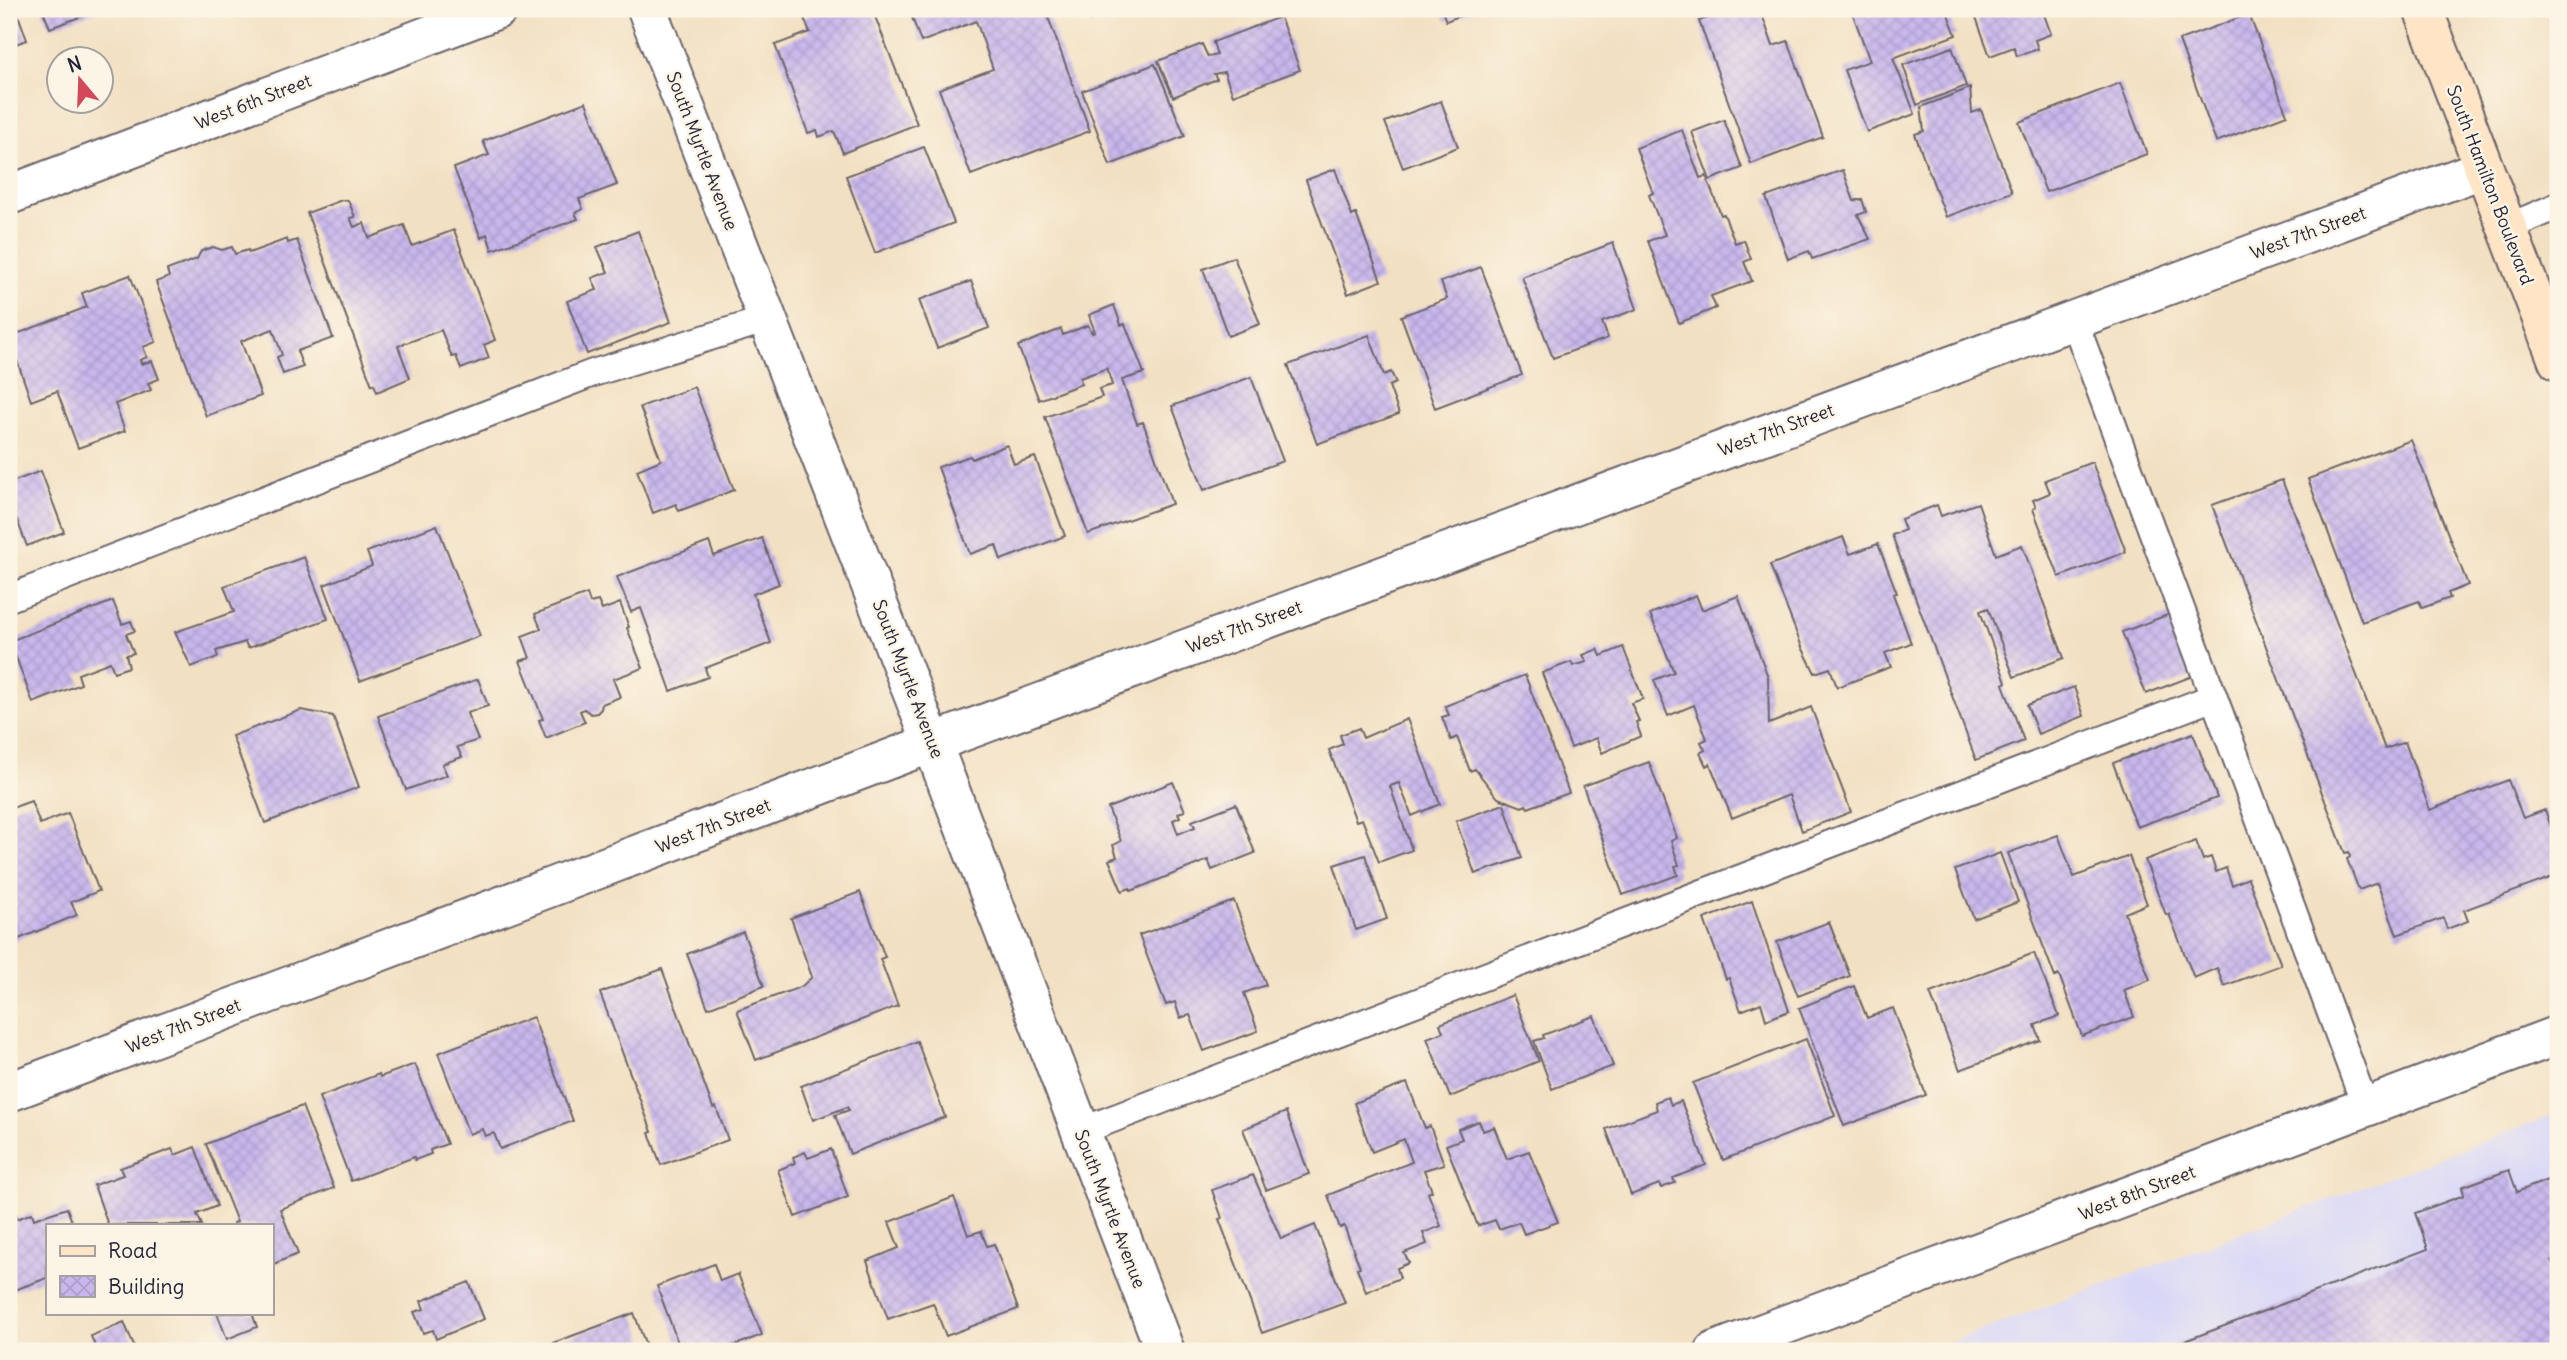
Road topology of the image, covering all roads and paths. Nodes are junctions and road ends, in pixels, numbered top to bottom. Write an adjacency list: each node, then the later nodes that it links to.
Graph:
1 (498, 9): 5 (street, West 6th Street)
2 (647, 9): 8 (street, South Myrtle Avenue)
3 (2423, 9): 4 (street, South Hamilton Boulevard)
4 (2482, 169): 7 (street, South Hamilton Boulevard); 9 (street, West 7th Street)
5 (9, 195)
6 (2558, 206): 7 (lane)
7 (2506, 228): 10 (street, South Hamilton Boulevard)
8 (768, 319): 11 (lane); 13 (street, South Myrtle Avenue)
9 (2074, 320): 12 (lane); 13 (street, West 7th Street)
10 (2558, 362)
11 (9, 598)
12 (2214, 697): 16 (lane); 17 (lane)
13 (932, 743): 15 (street, West 7th Street); 17 (street, South Myrtle Avenue)
14 (2558, 1035): 16 (street, West 8th Street)
15 (9, 1092)
16 (2366, 1108): 19 (street, West 8th Street)
17 (1081, 1131): 18 (street, South Myrtle Avenue)
18 (1165, 1351)
19 (1716, 1351)

